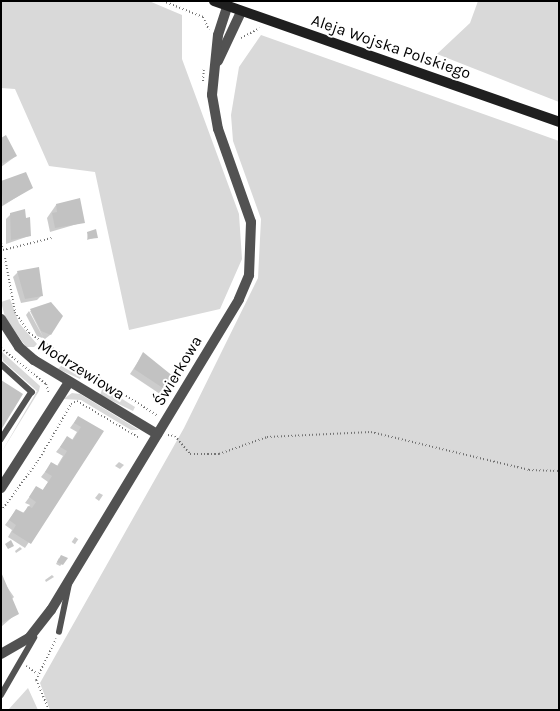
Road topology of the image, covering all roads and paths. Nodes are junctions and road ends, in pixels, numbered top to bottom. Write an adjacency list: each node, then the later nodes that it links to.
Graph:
1 (163, 1): 6 (path)
2 (214, 1): 3 (main road, Aleja Wojska Polskiego)
3 (227, 7): 4 (main road, Aleja Wojska Polskiego); 8 (street, Świerkowa)
4 (242, 12): 5 (main road, Aleja Wojska Polskiego); 8 (street)
5 (276, 24): 7 (path); 9 (main road, Aleja Wojska Polskiego)
6 (214, 34)
7 (234, 40)
8 (216, 64): 22 (street, Świerkowa)
9 (559, 122)
10 (52, 238): 11 (path)
11 (1, 243)
12 (4, 258): 21 (path)
13 (1, 319): 14 (street, Modrzewiowa)
14 (4, 332): 17 (street, Modrzewiowa)
15 (1, 348): 18 (path)
16 (1, 364): 24 (lane)
17 (69, 382): 22 (street, Modrzewiowa); 26 (street)
18 (53, 396)
19 (66, 403): 20 (path)
20 (71, 404): 23 (path); 27 (path)
21 (162, 413)
22 (157, 434): 25 (path); 28 (street, Świerkowa)
23 (138, 437)
24 (1, 440)
25 (559, 471)
26 (1, 488)
27 (1, 511)
28 (69, 580): 29 (street, Świerkowa); 30 (lane)
29 (41, 625): 31 (street, Świerkowa); 32 (lane)
30 (59, 632): 33 (path)
31 (1, 654)
32 (20, 662): 33 (path); 34 (lane)
33 (38, 674): 35 (path)
34 (1, 695)
35 (49, 710)

